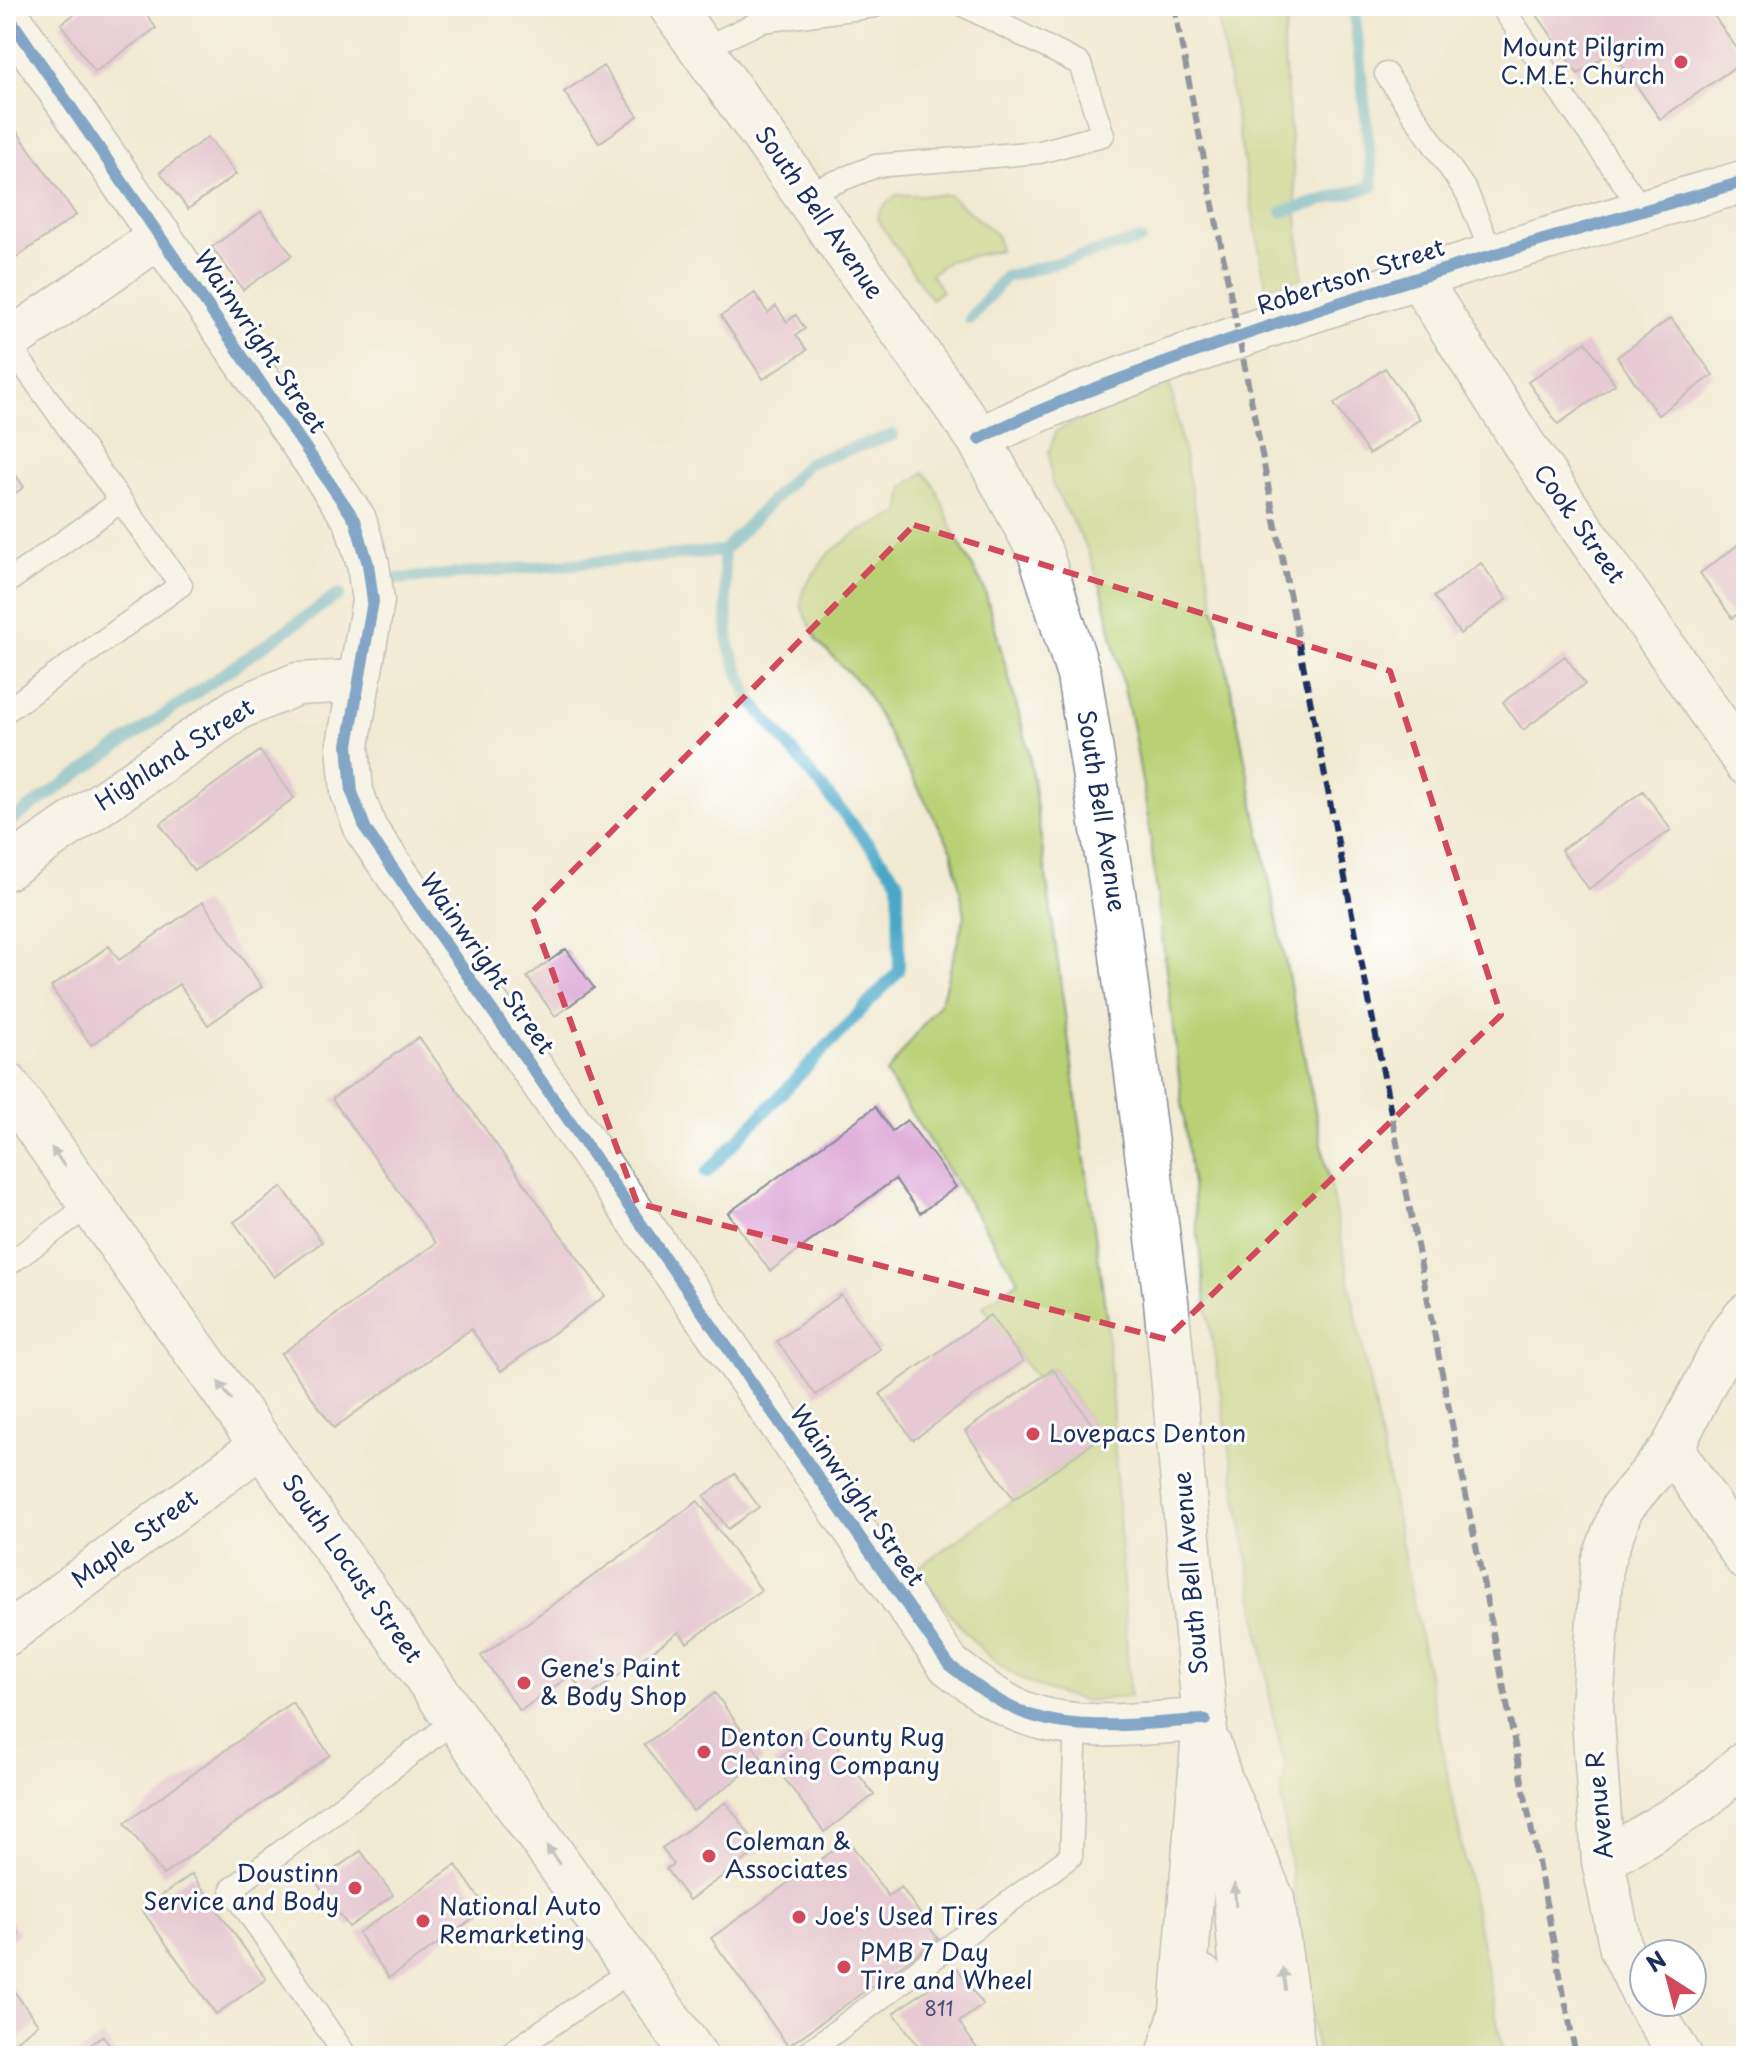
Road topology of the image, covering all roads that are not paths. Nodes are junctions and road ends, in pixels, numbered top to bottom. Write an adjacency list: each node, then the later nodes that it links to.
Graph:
1 (671, 6): 6 (main road, South Bell Avenue)
2 (875, 6): 6 (lane)
3 (965, 6): 9 (lane)
4 (1501, 6): 10 (lane)
5 (6, 13): 11 (street, Wainwright Street)
6 (702, 49): 9 (main road, South Bell Avenue)
7 (1386, 74): 12 (lane)
8 (1746, 181): 10 (street, Robertson Street)
9 (805, 194): 15 (main road, South Bell Avenue)
10 (1643, 211): 12 (street, Robertson Street)
11 (161, 236): 14 (street); 18 (street, Wainwright Street)
12 (1492, 254): 13 (street, Robertson Street)
13 (1419, 279): 15 (street, Robertson Street); 20 (street, Cook Street)
14 (6, 342): 16 (lane)
15 (979, 439): 32 (main road, South Bell Avenue)
16 (121, 501): 17 (lane); 19 (lane)
17 (6, 583)
18 (358, 681): 21 (street, Highland Street); 31 (street, Wainwright Street)
19 (6, 711)
20 (1746, 764)
21 (6, 869)
22 (6, 1084): 23 (main road, South Locust Street, one-way to 22)
23 (91, 1204): 24 (lane); 26 (main road, South Locust Street, one-way to 23)
24 (6, 1266)
25 (1746, 1315): 27 (street, Avenue R)
26 (263, 1444): 29 (street, Maple Street); 30 (main road, South Locust Street)
27 (1672, 1448): 28 (street); 35 (street, Avenue R)
28 (1746, 1559)
29 (9, 1626)
30 (457, 1719): 38 (main road, South Locust Street, one-way to 30); 40 (lane)
31 (1076, 1724): 32 (street, Wainwright Street); 43 (lane)
32 (1206, 1726): 34 (main road, South Bell Avenue); 36 (main road, South Bell Avenue)
33 (1746, 1761): 35 (street)
34 (1220, 1779): 46 (main road, South Bell Avenue, one-way to 34); 47 (main road, South Bell Avenue, one-way to 34)
35 (1603, 1861): 37 (street, Avenue R)
36 (1192, 1867): 44 (main road, South Bell Avenue); 45 (main road, South Bell Avenue)
37 (1628, 1964)
38 (633, 1969): 41 (lane); 42 (main road, South Locust Street)
39 (1657, 2018): 48 (street, Avenue R)
40 (346, 2056)
41 (506, 2056)
42 (695, 2056)
43 (803, 2056)
44 (1169, 2056)
45 (1208, 2056)
46 (1249, 2056)
47 (1294, 2056)
48 (1681, 2056)

